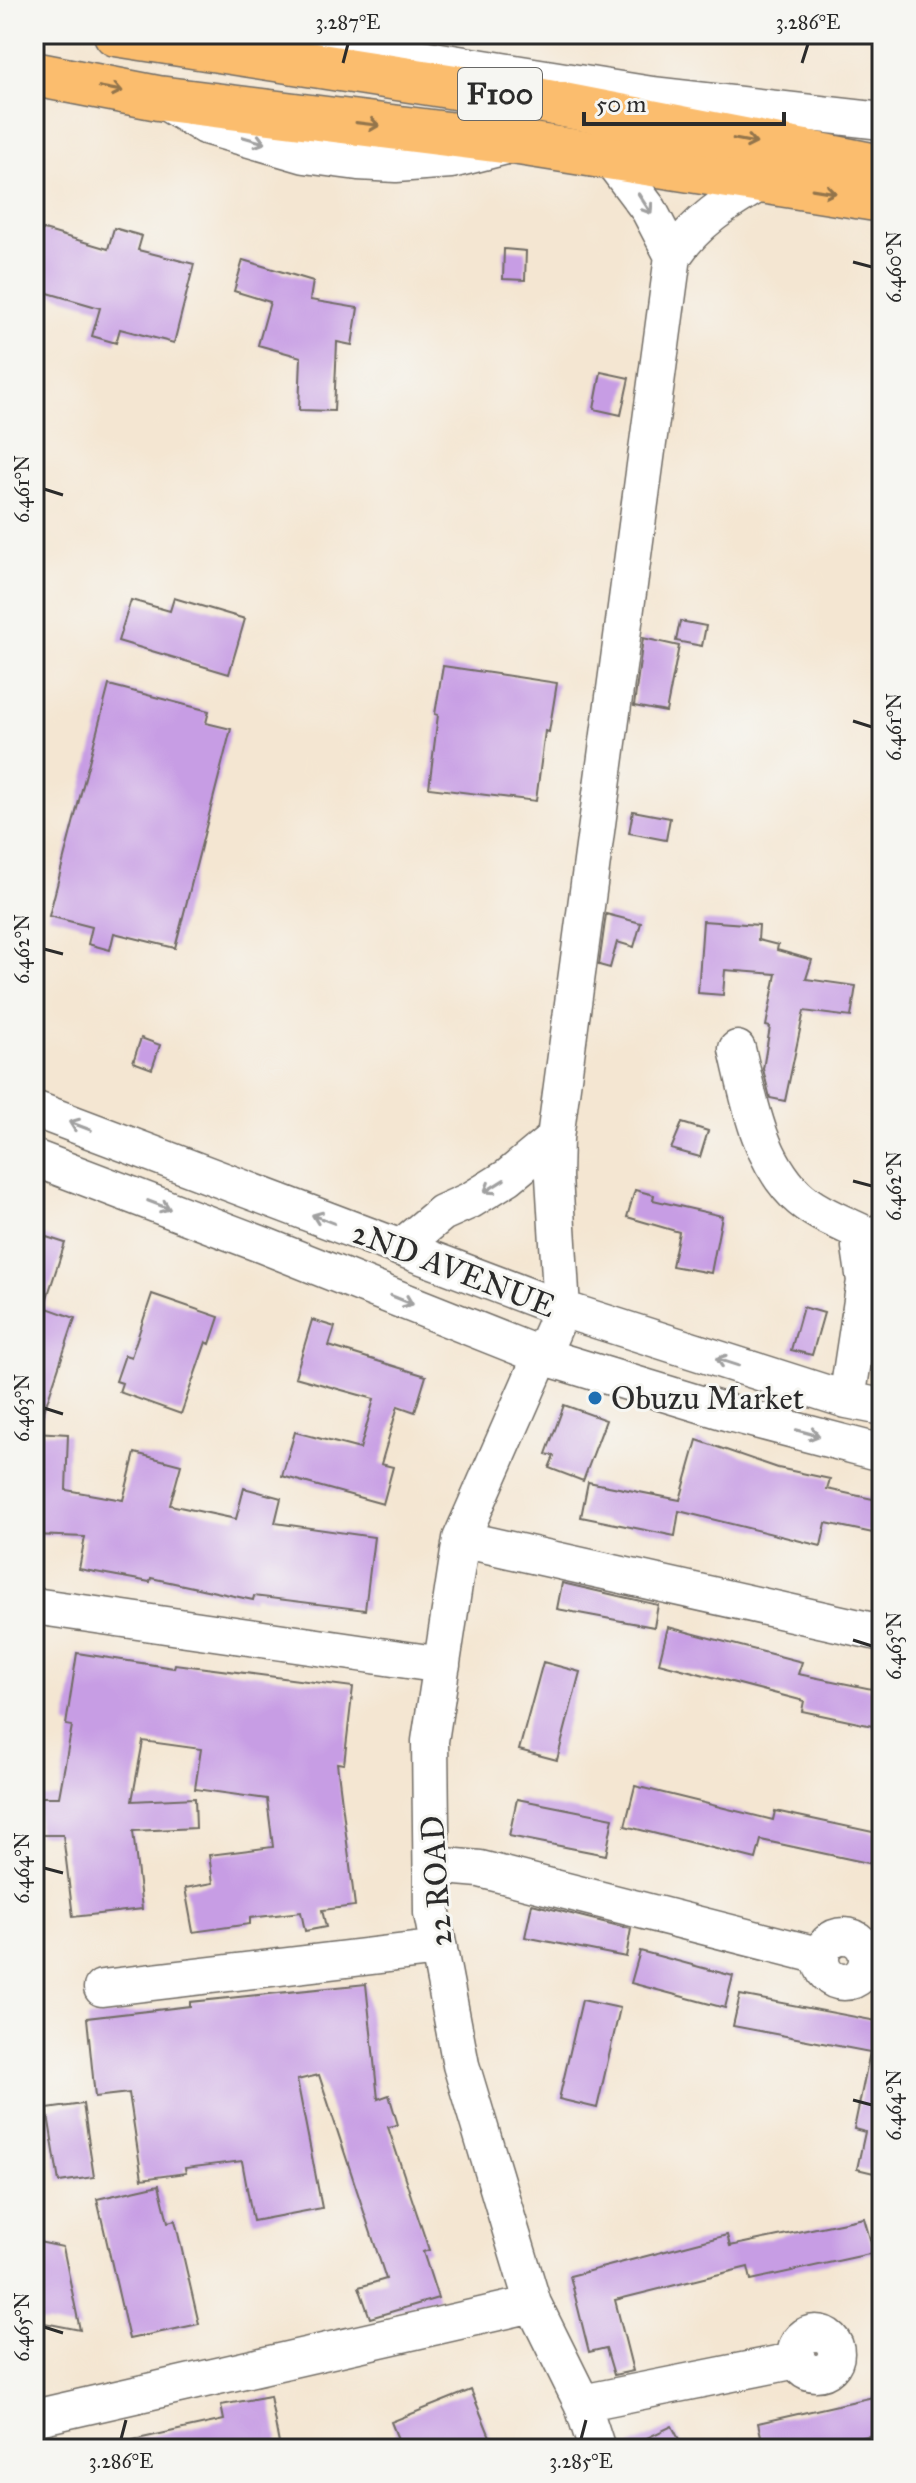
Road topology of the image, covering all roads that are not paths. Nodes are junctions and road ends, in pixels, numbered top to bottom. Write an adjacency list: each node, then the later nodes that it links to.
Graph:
1 (116, 34): 6 (main road, F100, one-way to 6)
2 (272, 34): 4 (street)
3 (34, 74): 5 (main road, one-way to 5)
4 (882, 121)
5 (609, 157): 7 (main road); 9 (street, one-way to 9)
6 (882, 167)
7 (762, 182): 8 (main road, one-way to 8); 9 (street)
8 (882, 200)
9 (673, 256): 12 (street)
10 (737, 1049): 14 (street)
11 (34, 1109): 15 (street, 2ND AVENUE, one-way to 11)
12 (555, 1138): 15 (street, one-way to 15); 16 (street)
13 (34, 1158): 17 (street, 2ND AVENUE, one-way to 17)
14 (877, 1234): 18 (street)
15 (400, 1248): 16 (street, 2ND AVENUE)
16 (562, 1309): 17 (street, 22 ROAD); 18 (street, 2ND AVENUE, one-way to 16)
17 (542, 1356): 20 (street, 2ND AVENUE, one-way to 20); 21 (street, 22 ROAD)
18 (847, 1400): 19 (street, 2ND AVENUE)
19 (882, 1407)
20 (882, 1453)
21 (461, 1539): 23 (street); 24 (street, 22 ROAD)
22 (34, 1606): 24 (street)
23 (882, 1633)
24 (442, 1665): 25 (street, 22 ROAD)
25 (433, 1865): 26 (street, 22 ROAD); 27 (street)
26 (439, 1948): 28 (street); 29 (street, 22 ROAD)
27 (821, 1956)
28 (102, 1988)
29 (533, 2304): 31 (street, 22 ROAD); 32 (street)
30 (797, 2360): 31 (street)
31 (582, 2403): 33 (street, 22 ROAD)
32 (34, 2418)
33 (597, 2449)

